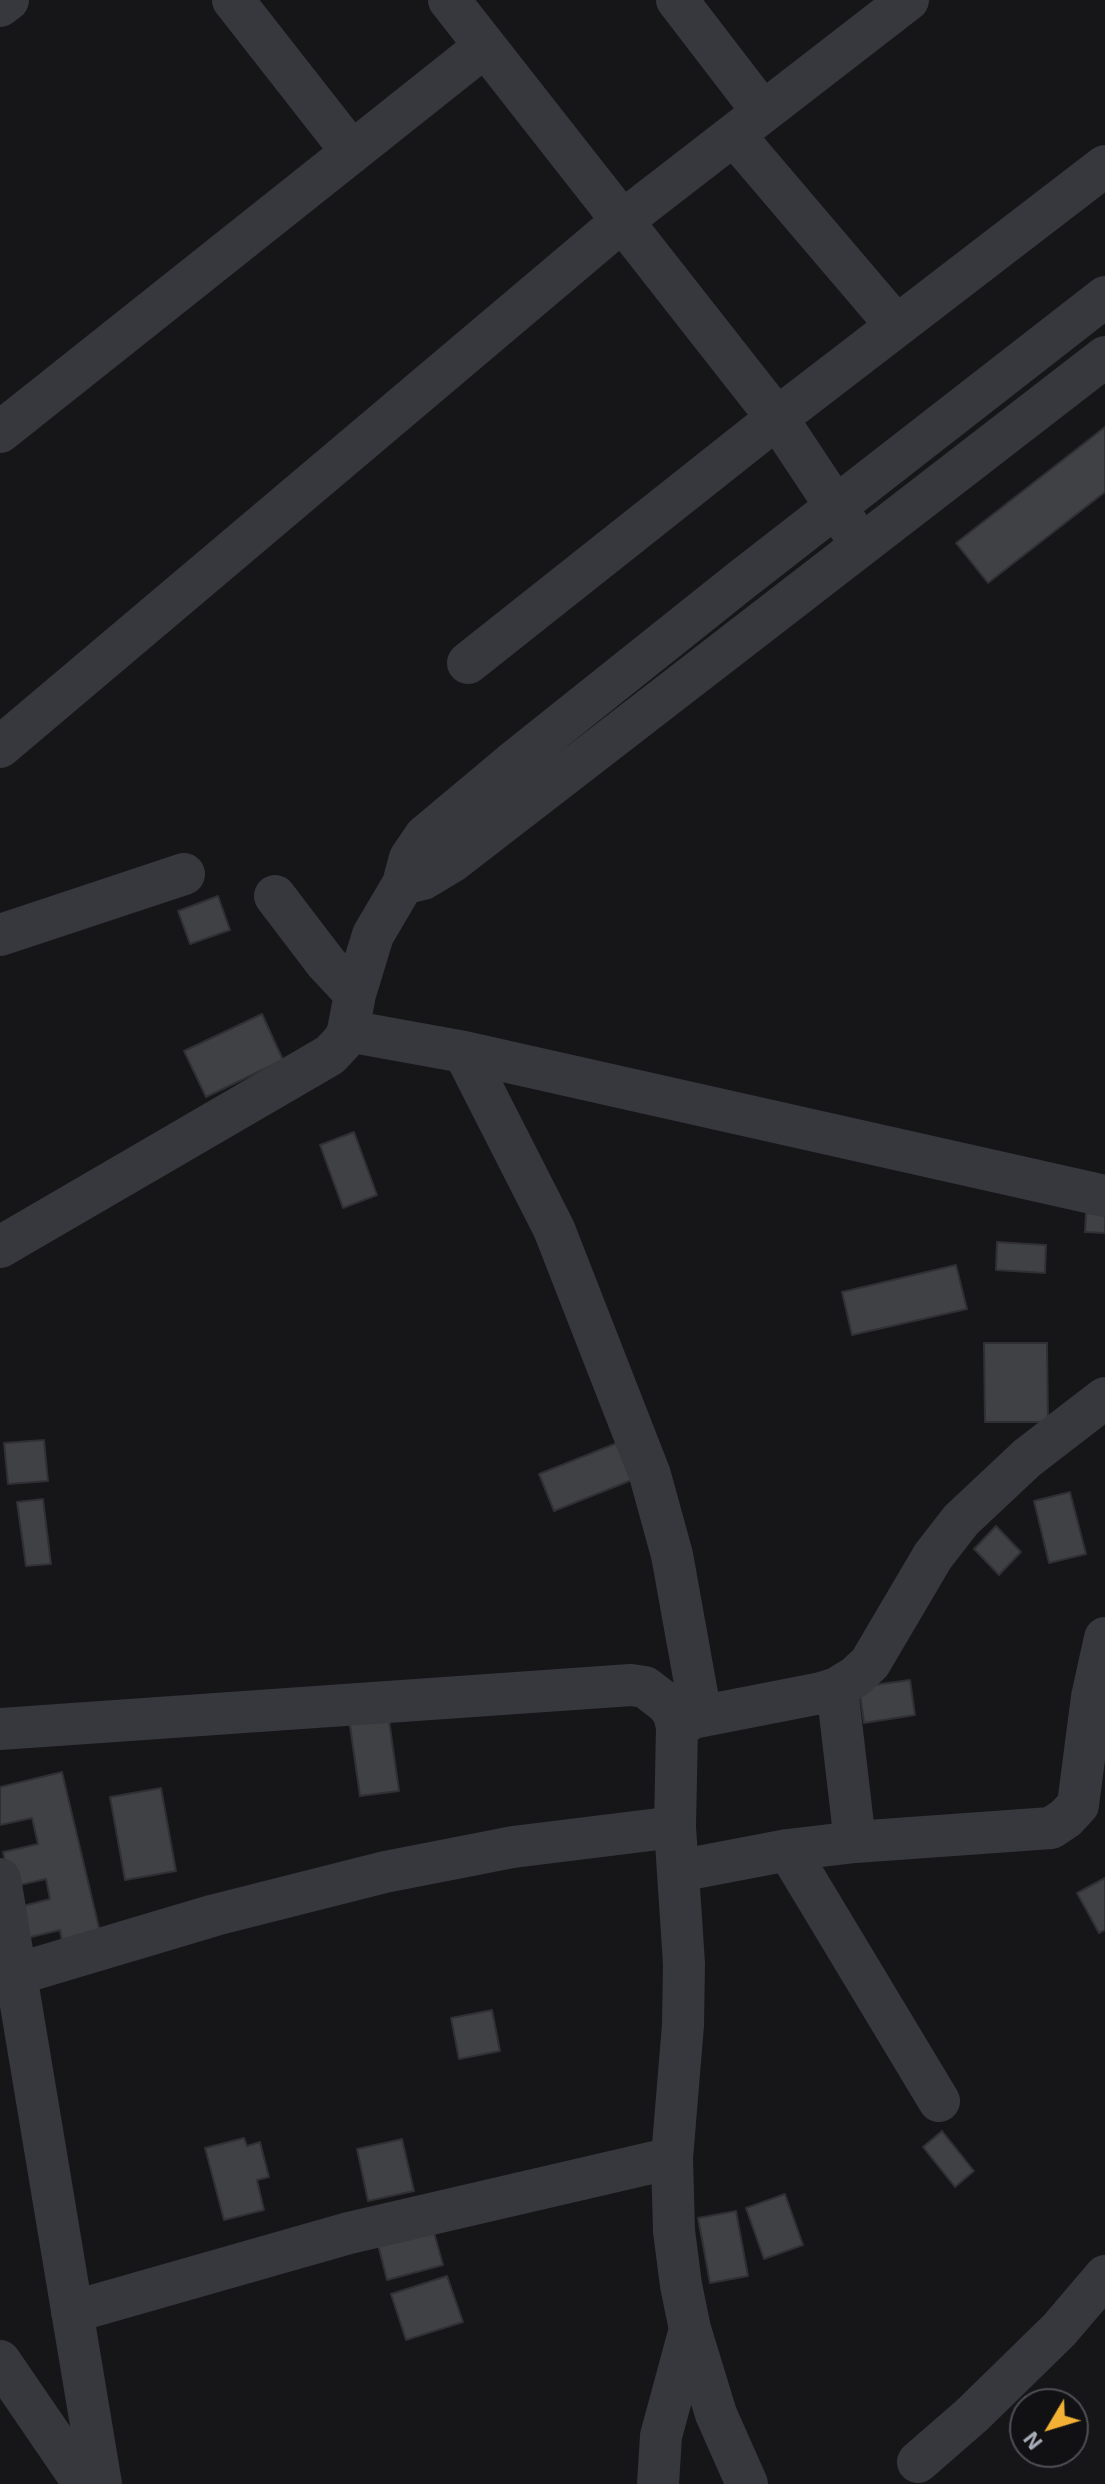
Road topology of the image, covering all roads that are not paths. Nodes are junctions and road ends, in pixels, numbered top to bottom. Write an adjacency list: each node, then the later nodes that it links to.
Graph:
1 (8, 0): 6 (street)
2 (233, 0): 9 (street)
3 (449, 0): 7 (street)
4 (677, 0): 8 (street)
5 (908, 0): 8 (street)
6 (0, 6)
7 (484, 47): 9 (street); 11 (street)
8 (749, 123): 11 (street); 13 (street)
9 (352, 152): 16 (street)
10 (1105, 166): 13 (street)
11 (621, 222): 15 (street); 20 (street)
12 (1105, 297): 17 (street)
13 (896, 325): 15 (street)
14 (1105, 357): 18 (street)
15 (777, 418): 17 (street); 19 (street)
16 (0, 432)
17 (835, 507): 18 (street); 22 (street)
18 (862, 545): 22 (street)
19 (468, 663)
20 (0, 747)
21 (184, 874): 24 (street)
22 (403, 884): 25 (street)
23 (275, 896): 25 (street)
24 (0, 935)
25 (351, 1012): 26 (street); 28 (street)
26 (464, 1052): 27 (street); 32 (street)
27 (1105, 1196)
28 (0, 1247)
29 (1105, 1398): 31 (street)
30 (1105, 1638): 34 (street)
31 (837, 1688): 32 (street); 36 (street)
32 (689, 1722): 33 (street); 35 (street)
33 (0, 1729)
34 (1091, 1816): 36 (street)
35 (675, 1827): 38 (street); 40 (street)
36 (855, 1842): 37 (street)
37 (788, 1850): 38 (street); 41 (street)
38 (678, 1871): 42 (street)
39 (0, 1879): 40 (street)
40 (17, 1974): 44 (street)
41 (939, 2101)
42 (672, 2158): 44 (street); 45 (street)
43 (1105, 2276): 47 (street)
44 (72, 2312): 49 (street)
45 (690, 2329): 50 (street); 51 (street)
46 (6, 2383): 48 (street)
47 (918, 2462)
48 (84, 2484)
49 (101, 2484)
50 (658, 2484)
51 (747, 2484)

